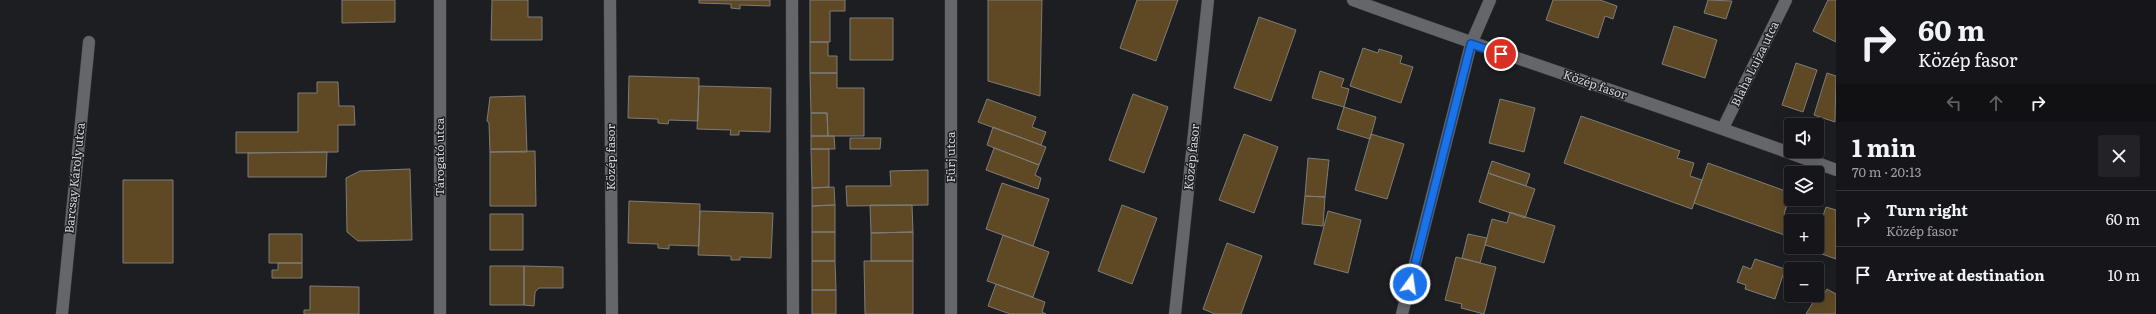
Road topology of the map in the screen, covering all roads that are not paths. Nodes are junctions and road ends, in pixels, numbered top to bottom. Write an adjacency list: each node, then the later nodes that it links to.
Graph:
1 (440, 0): 14 (street, Tárogató utca)
2 (610, 0): 15 (street, Közép fasor)
3 (792, 0): 16 (street)
4 (951, 0): 17 (street, Fürj utca)
5 (1208, 0): 18 (street, Közép fasor)
6 (1353, 0): 10 (street, Közép fasor)
7 (1490, 0): 10 (street)
8 (1786, 0): 11 (street, Blaha Lujza utca)
9 (89, 42): 13 (street, Barcsay Károly utca)
10 (1471, 44): 11 (street, Közép fasor); 19 (street)
11 (1723, 128): 12 (street, Közép fasor)
12 (1836, 170)
13 (62, 314)
14 (440, 314)
15 (612, 314)
16 (793, 314)
17 (951, 314)
18 (1175, 314)
19 (1402, 314)

